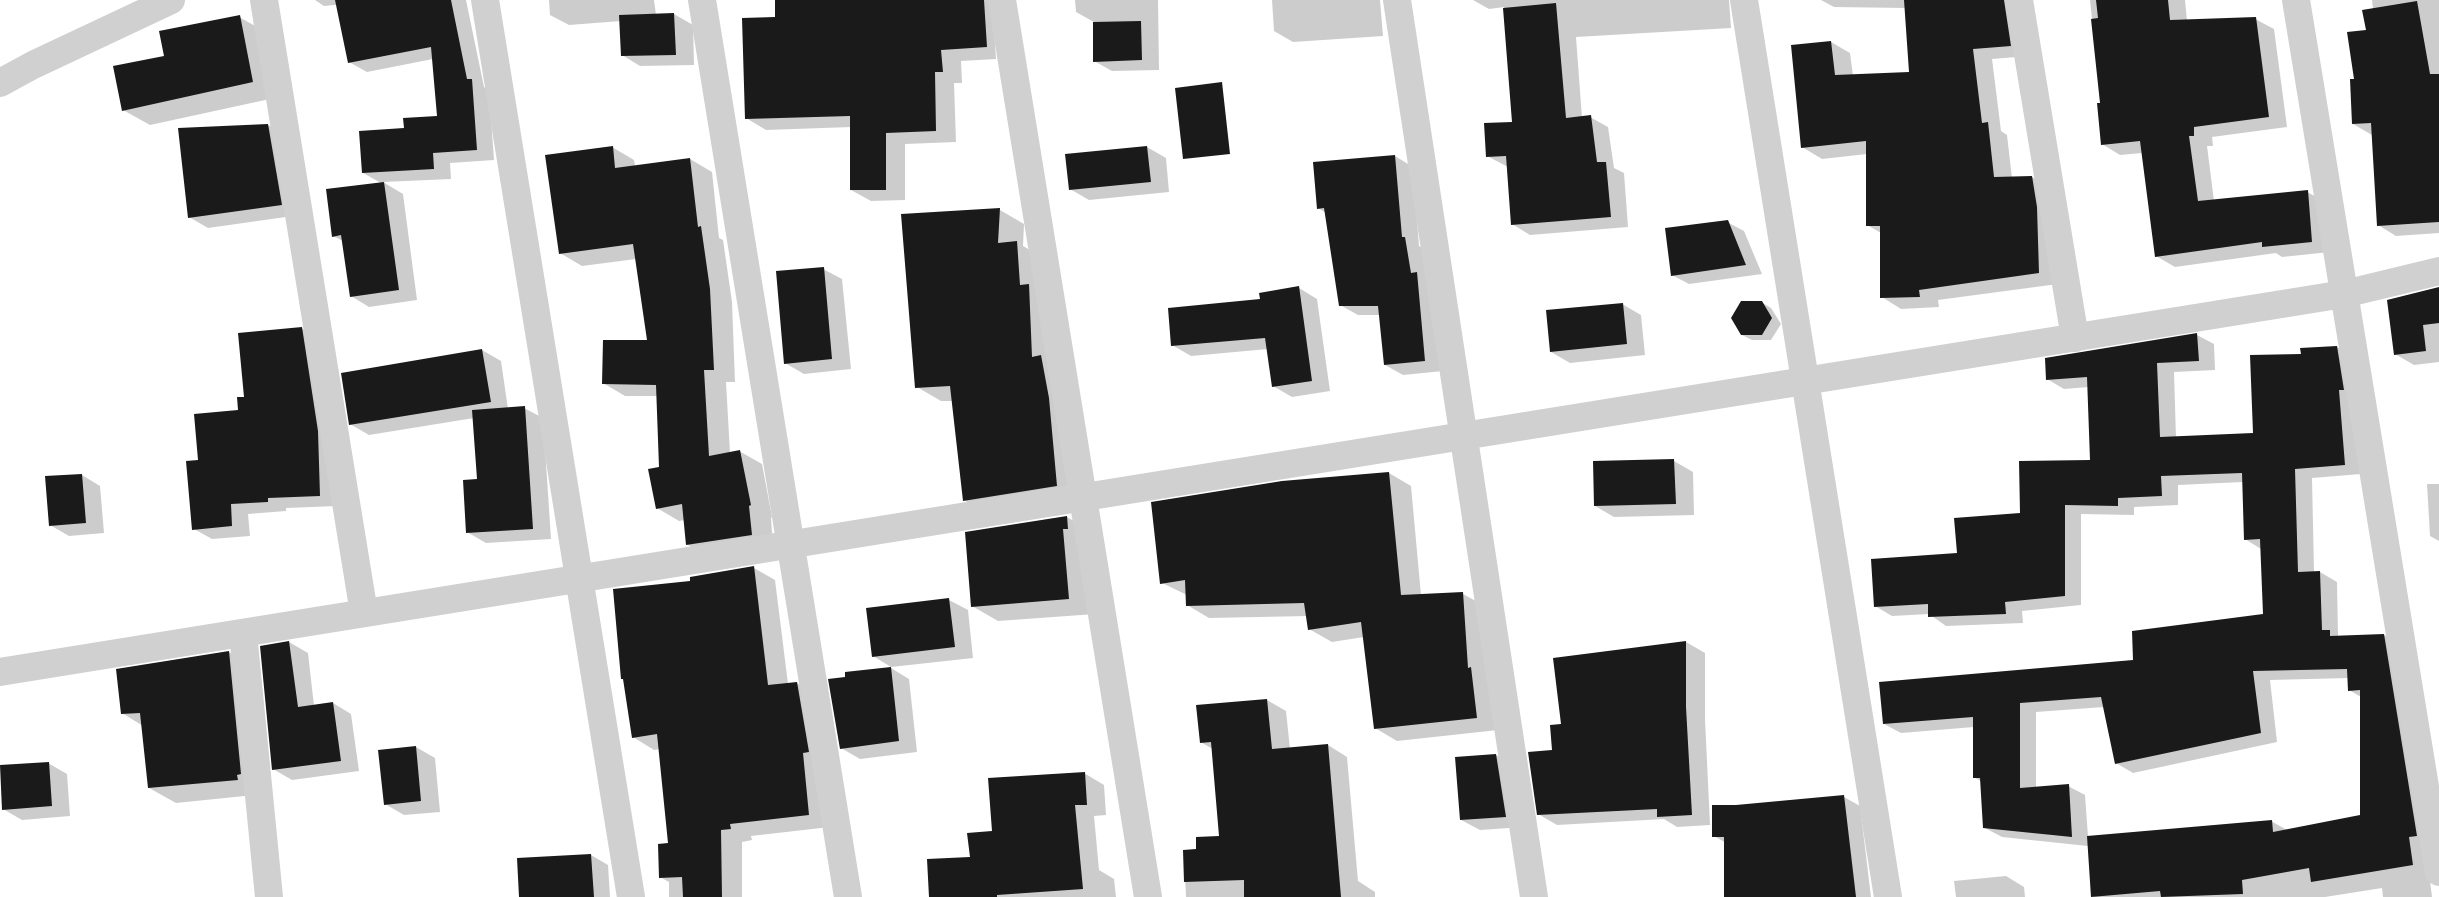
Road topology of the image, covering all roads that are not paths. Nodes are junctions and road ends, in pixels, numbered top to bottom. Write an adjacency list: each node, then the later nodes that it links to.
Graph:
1 (171, 0): 10 (street)
2 (264, 0): 19 (street)
3 (485, 0): 18 (street)
4 (702, 0): 17 (street)
5 (1002, 0): 16 (street)
6 (1397, 0): 15 (street)
7 (1744, 0): 14 (street)
8 (2019, 0): 13 (street)
9 (2296, 0): 12 (street)
10 (0, 84)
11 (2439, 271): 12 (street)
12 (2344, 294): 13 (street); 22 (street)
13 (2075, 338): 14 (street)
14 (1805, 381): 15 (street); 28 (street)
15 (1463, 436): 16 (street); 27 (street)
16 (1083, 498): 17 (street); 26 (street)
17 (791, 545): 18 (street); 25 (street)
18 (579, 579): 19 (street); 24 (street)
19 (364, 613): 20 (street)
20 (243, 633): 21 (street); 23 (street)
21 (0, 672)
22 (2439, 872)
23 (269, 897)
24 (631, 897)
25 (848, 897)
26 (1148, 897)
27 (1534, 897)
28 (1888, 897)

